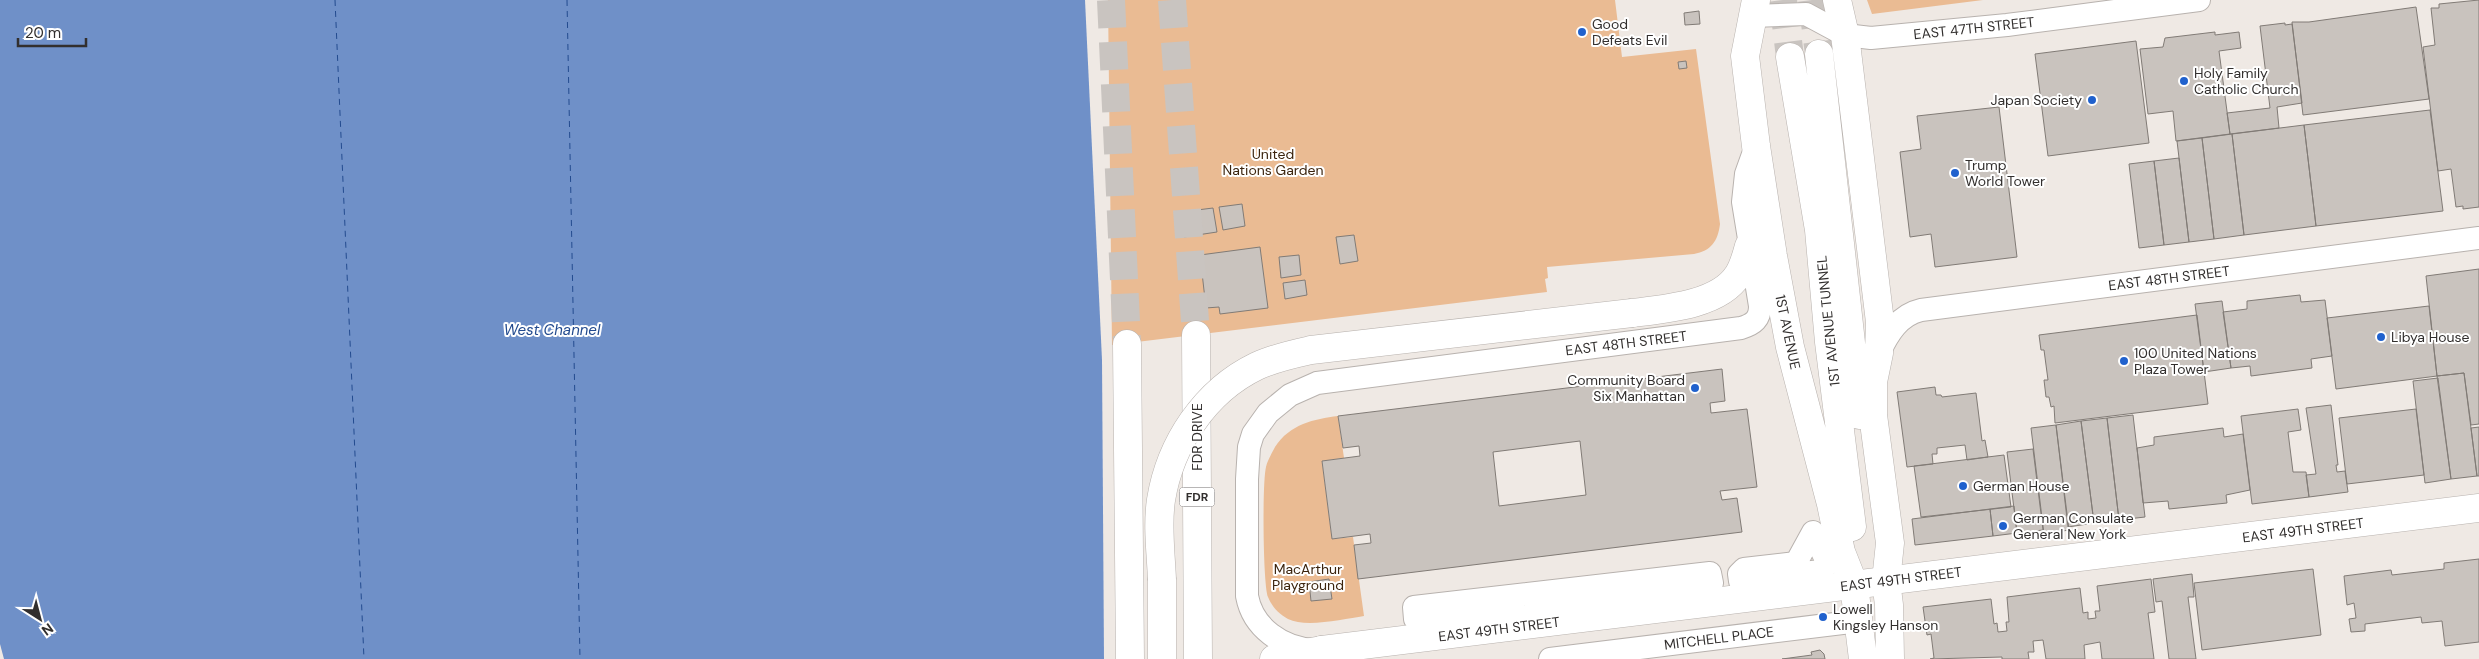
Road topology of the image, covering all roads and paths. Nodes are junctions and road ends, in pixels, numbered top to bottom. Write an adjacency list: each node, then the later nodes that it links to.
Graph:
1 (1837, 0): 4 (main road)
2 (2200, 0): 4 (street, EAST 47TH STREET)
3 (1755, 8): 4 (street, EAST 47TH STREET); 7 (main road, 1ST AVENUE)
4 (1844, 35): 12 (main road)
5 (1818, 54): 14 (main road, 1ST AVENUE TUNNEL)
6 (1790, 57): 16 (main road, 1ST AVENUE TUNNEL)
7 (1756, 146): 9 (street, EAST 48TH STREET); 16 (main road, 1ST AVENUE)
8 (2479, 238): 12 (street, EAST 48TH STREET)
9 (1749, 246): 18 (street, EAST 48TH STREET); 20 (main road, bridge)
10 (1196, 335): 21 (main road, FDR DRIVE / FDR)
11 (1126, 344): 19 (main road)
12 (1880, 353): 14 (main road)
13 (2479, 508): 14 (main road, EAST 49TH STREET)
14 (1886, 581): 16 (main road, EAST 49TH STREET); 25 (main road)
15 (1712, 583): 15 (street)
16 (1854, 585): 17 (main road, 1ST AVENUE); 18 (main road, EAST 49TH STREET)
17 (1859, 621): 23 (street, MITCHELL PLACE); 24 (main road, 1ST AVENUE)
18 (1322, 650): 22 (main road, EAST 49TH STREET)
19 (1130, 659)
20 (1162, 659)
21 (1198, 659)
22 (1274, 659)
23 (1550, 659)
24 (1863, 659)
25 (1890, 659)

